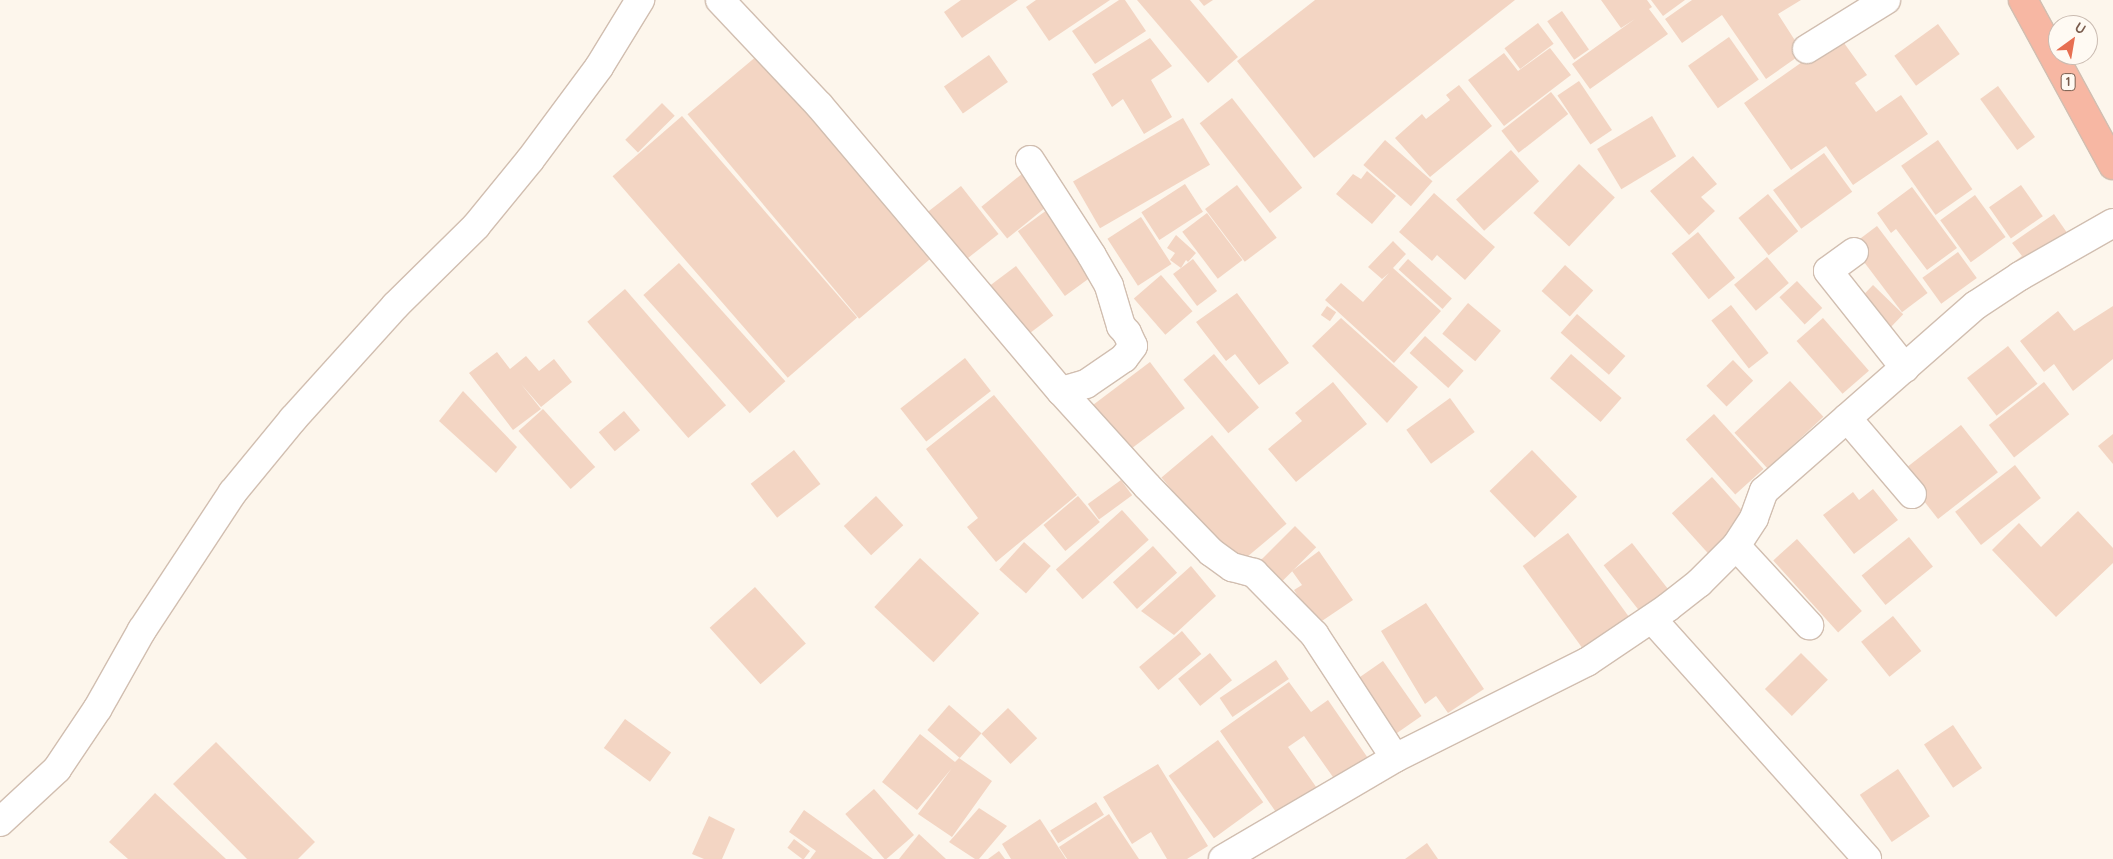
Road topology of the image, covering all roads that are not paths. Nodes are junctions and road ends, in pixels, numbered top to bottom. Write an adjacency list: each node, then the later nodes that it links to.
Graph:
1 (640, 0): 18 (street)
2 (720, 0): 11 (street)
3 (1886, 0): 5 (street)
4 (2023, 0): 7 (highway, 1)
5 (1806, 49)
6 (1030, 160): 11 (street)
7 (2113, 165)
8 (2113, 223): 10 (street)
9 (1854, 252): 10 (street)
10 (1905, 368): 12 (street)
11 (1060, 391): 17 (street)
12 (1846, 418): 13 (street); 14 (street)
13 (1912, 494)
14 (1736, 546): 15 (street); 16 (street)
15 (1652, 619): 17 (street); 20 (street)
16 (1809, 624)
17 (1395, 758): 19 (street)
18 (0, 822)
19 (1223, 859)
20 (1867, 859)

